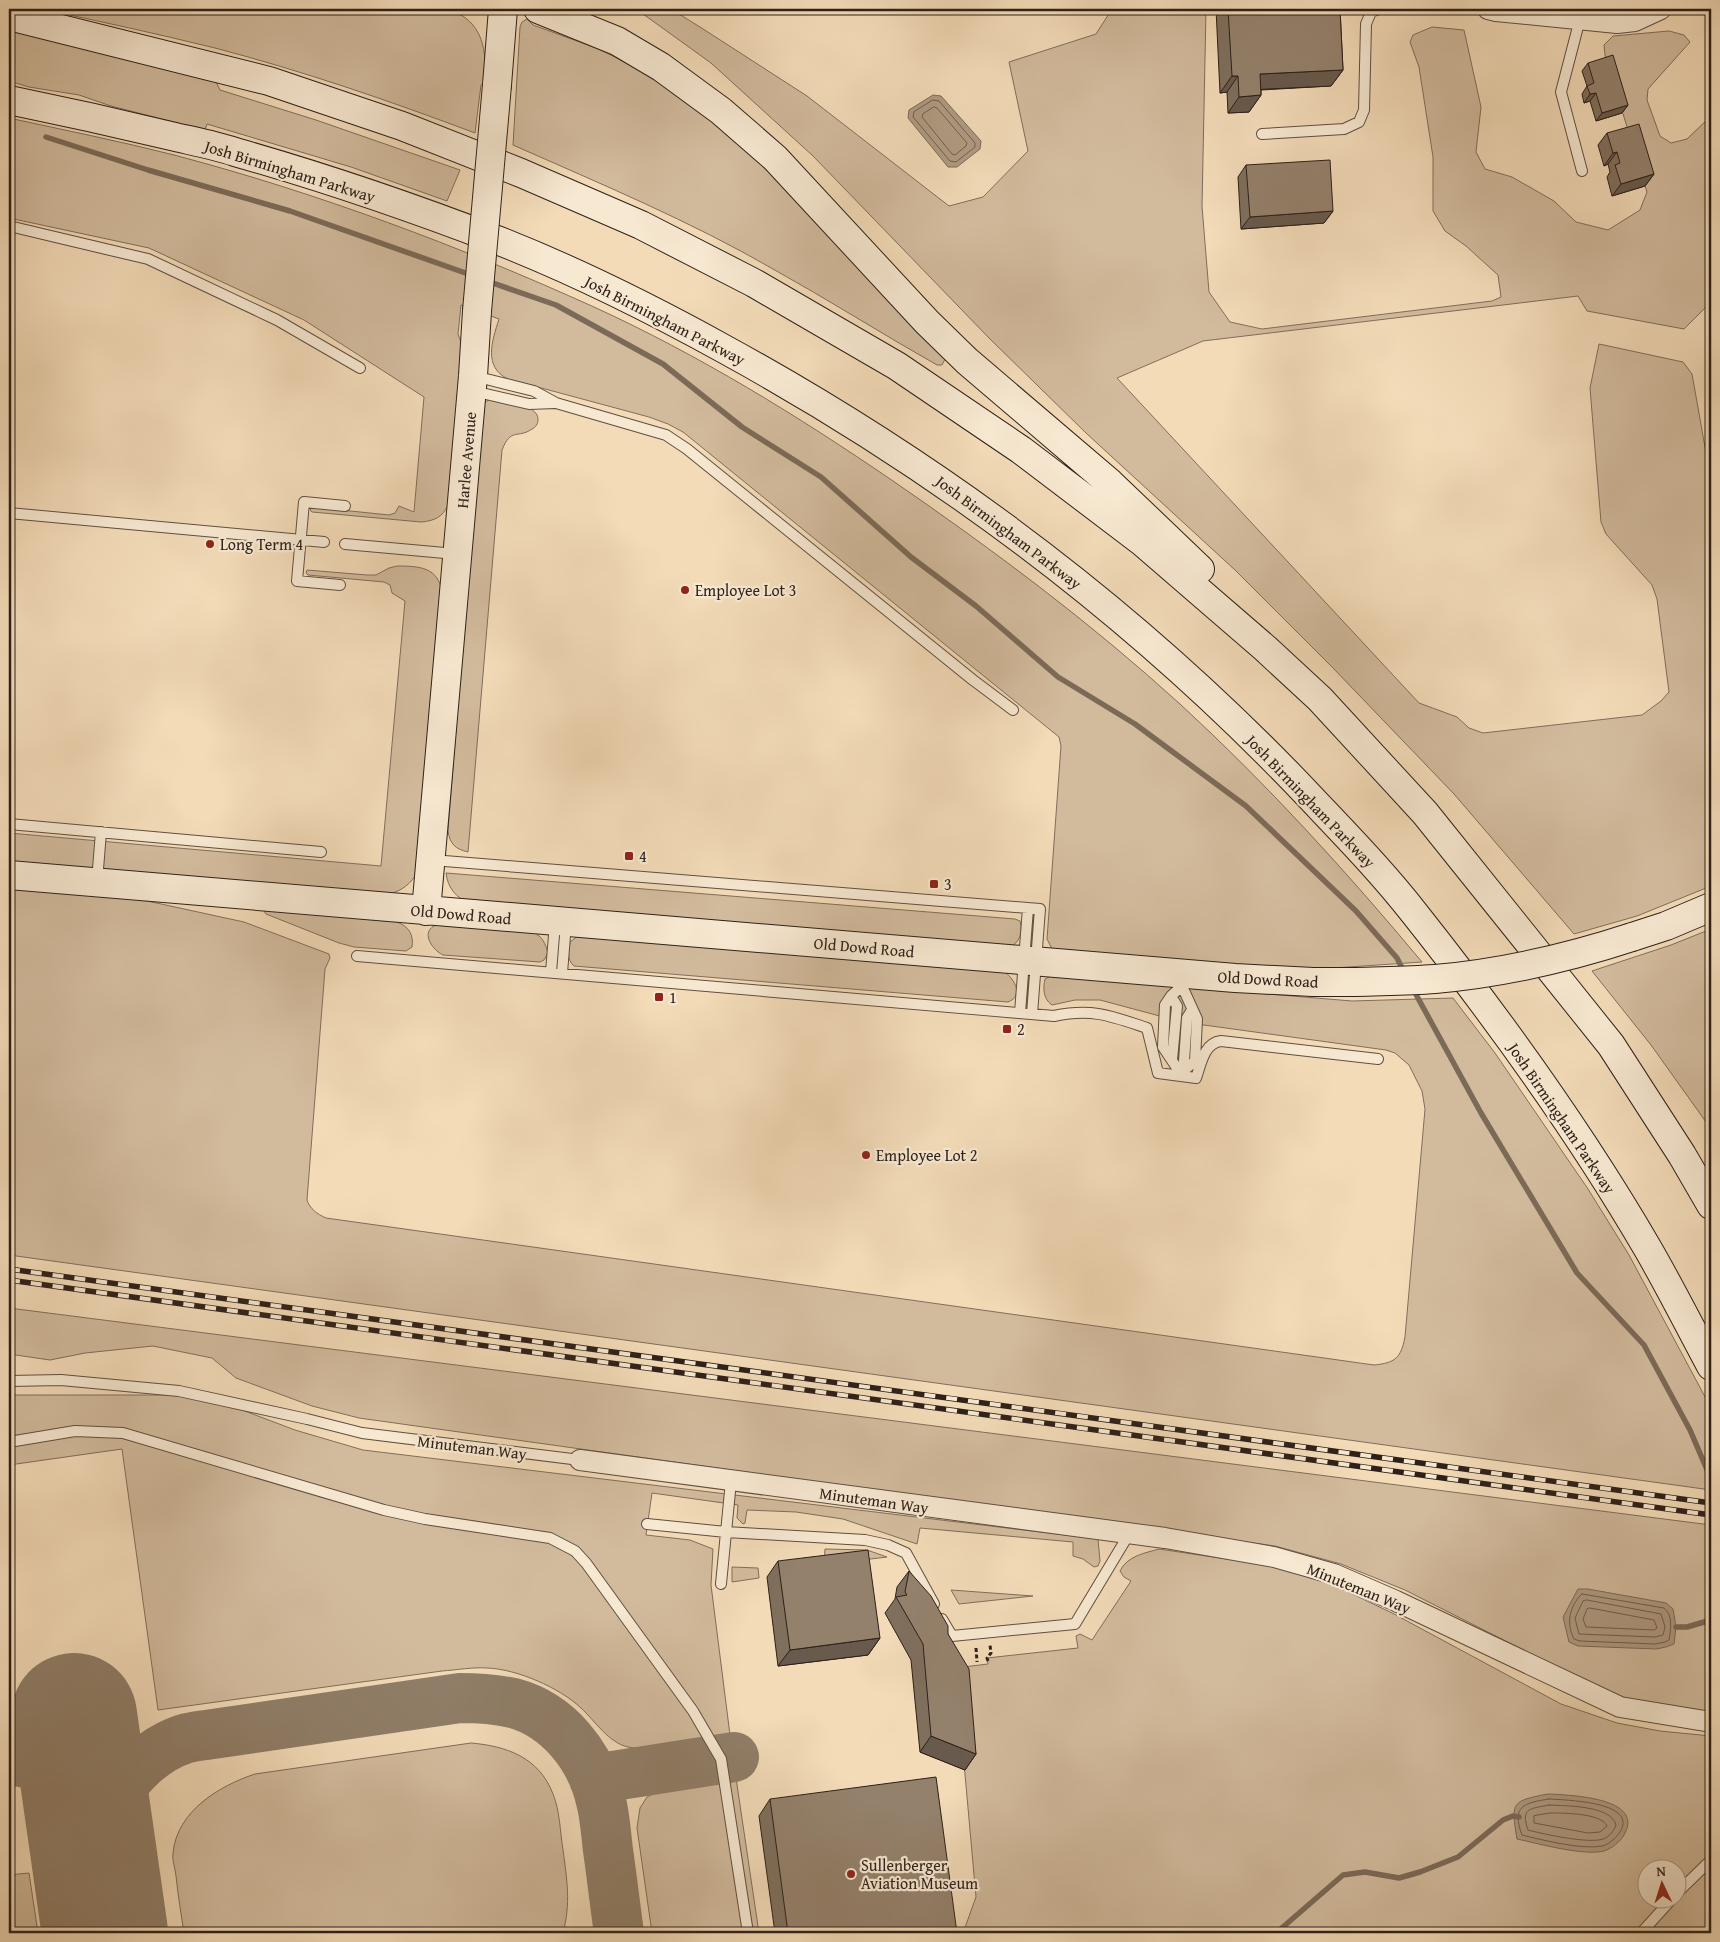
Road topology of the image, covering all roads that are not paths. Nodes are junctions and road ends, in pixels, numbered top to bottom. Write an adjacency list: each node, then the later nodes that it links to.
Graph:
1 (503, 9): 13 (main road, Harlee Avenue, bridge)
2 (538, 9): 21 (main road)
3 (1379, 9): 9 (lane)
4 (1488, 9): 7 (street)
5 (1661, 9): 7 (street)
6 (9, 16): 21 (main road)
7 (1580, 20): 10 (lane)
8 (9, 100): 42 (main road, Josh Birmingham Parkway)
9 (1262, 134)
10 (1582, 171)
11 (9, 226): 12 (lane)
12 (360, 368)
13 (473, 383): 19 (main road, Harlee Avenue); 22 (lane)
14 (345, 506): 16 (lane)
15 (9, 513): 16 (lane)
16 (300, 540): 17 (lane); 20 (lane)
17 (324, 542)
18 (345, 544): 19 (lane)
19 (458, 554): 26 (main road, Harlee Avenue)
20 (340, 585)
21 (1320, 699): 41 (main road)
22 (1013, 710)
23 (9, 824): 24 (lane)
24 (100, 832): 25 (lane); 28 (lane)
25 (322, 852)
26 (432, 860): 30 (lane); 31 (main road, Harlee Avenue)
27 (9, 875): 28 (main road, Old Dowd Road)
28 (97, 883): 31 (main road, Old Dowd Road)
29 (1711, 907): 36 (main road, Old Dowd Road, bridge)
30 (1028, 908): 34 (lane); 34 (lane)
31 (426, 911): 32 (main road, Old Dowd Road)
32 (560, 922): 34 (main road, Old Dowd Road); 35 (lane)
33 (357, 956): 35 (lane)
34 (1030, 961): 36 (main road, Old Dowd Road); 37 (lane); 38 (lane)
35 (556, 973): 37 (lane)
36 (1179, 985): 40 (lane); 40 (lane)
37 (1020, 1013): 38 (lane)
38 (1032, 1014): 40 (lane)
39 (1378, 1059): 40 (lane)
40 (1178, 1068)
41 (1711, 1205)
42 (1711, 1366)
43 (9, 1381): 45 (lane, Minuteman Way)
44 (9, 1442): 55 (lane)
45 (580, 1460): 46 (street, Minuteman Way)
46 (731, 1481): 48 (lane); 49 (street, Minuteman Way)
47 (648, 1524): 48 (lane)
48 (726, 1532): 49 (lane); 50 (lane)
49 (1129, 1534): 51 (street, Minuteman Way)
50 (721, 1584)
51 (1711, 1722)
52 (1711, 1860): 53 (lane)
53 (1688, 1882)
54 (1662, 1910): 56 (lane)
55 (748, 1933)
56 (1641, 1933)

